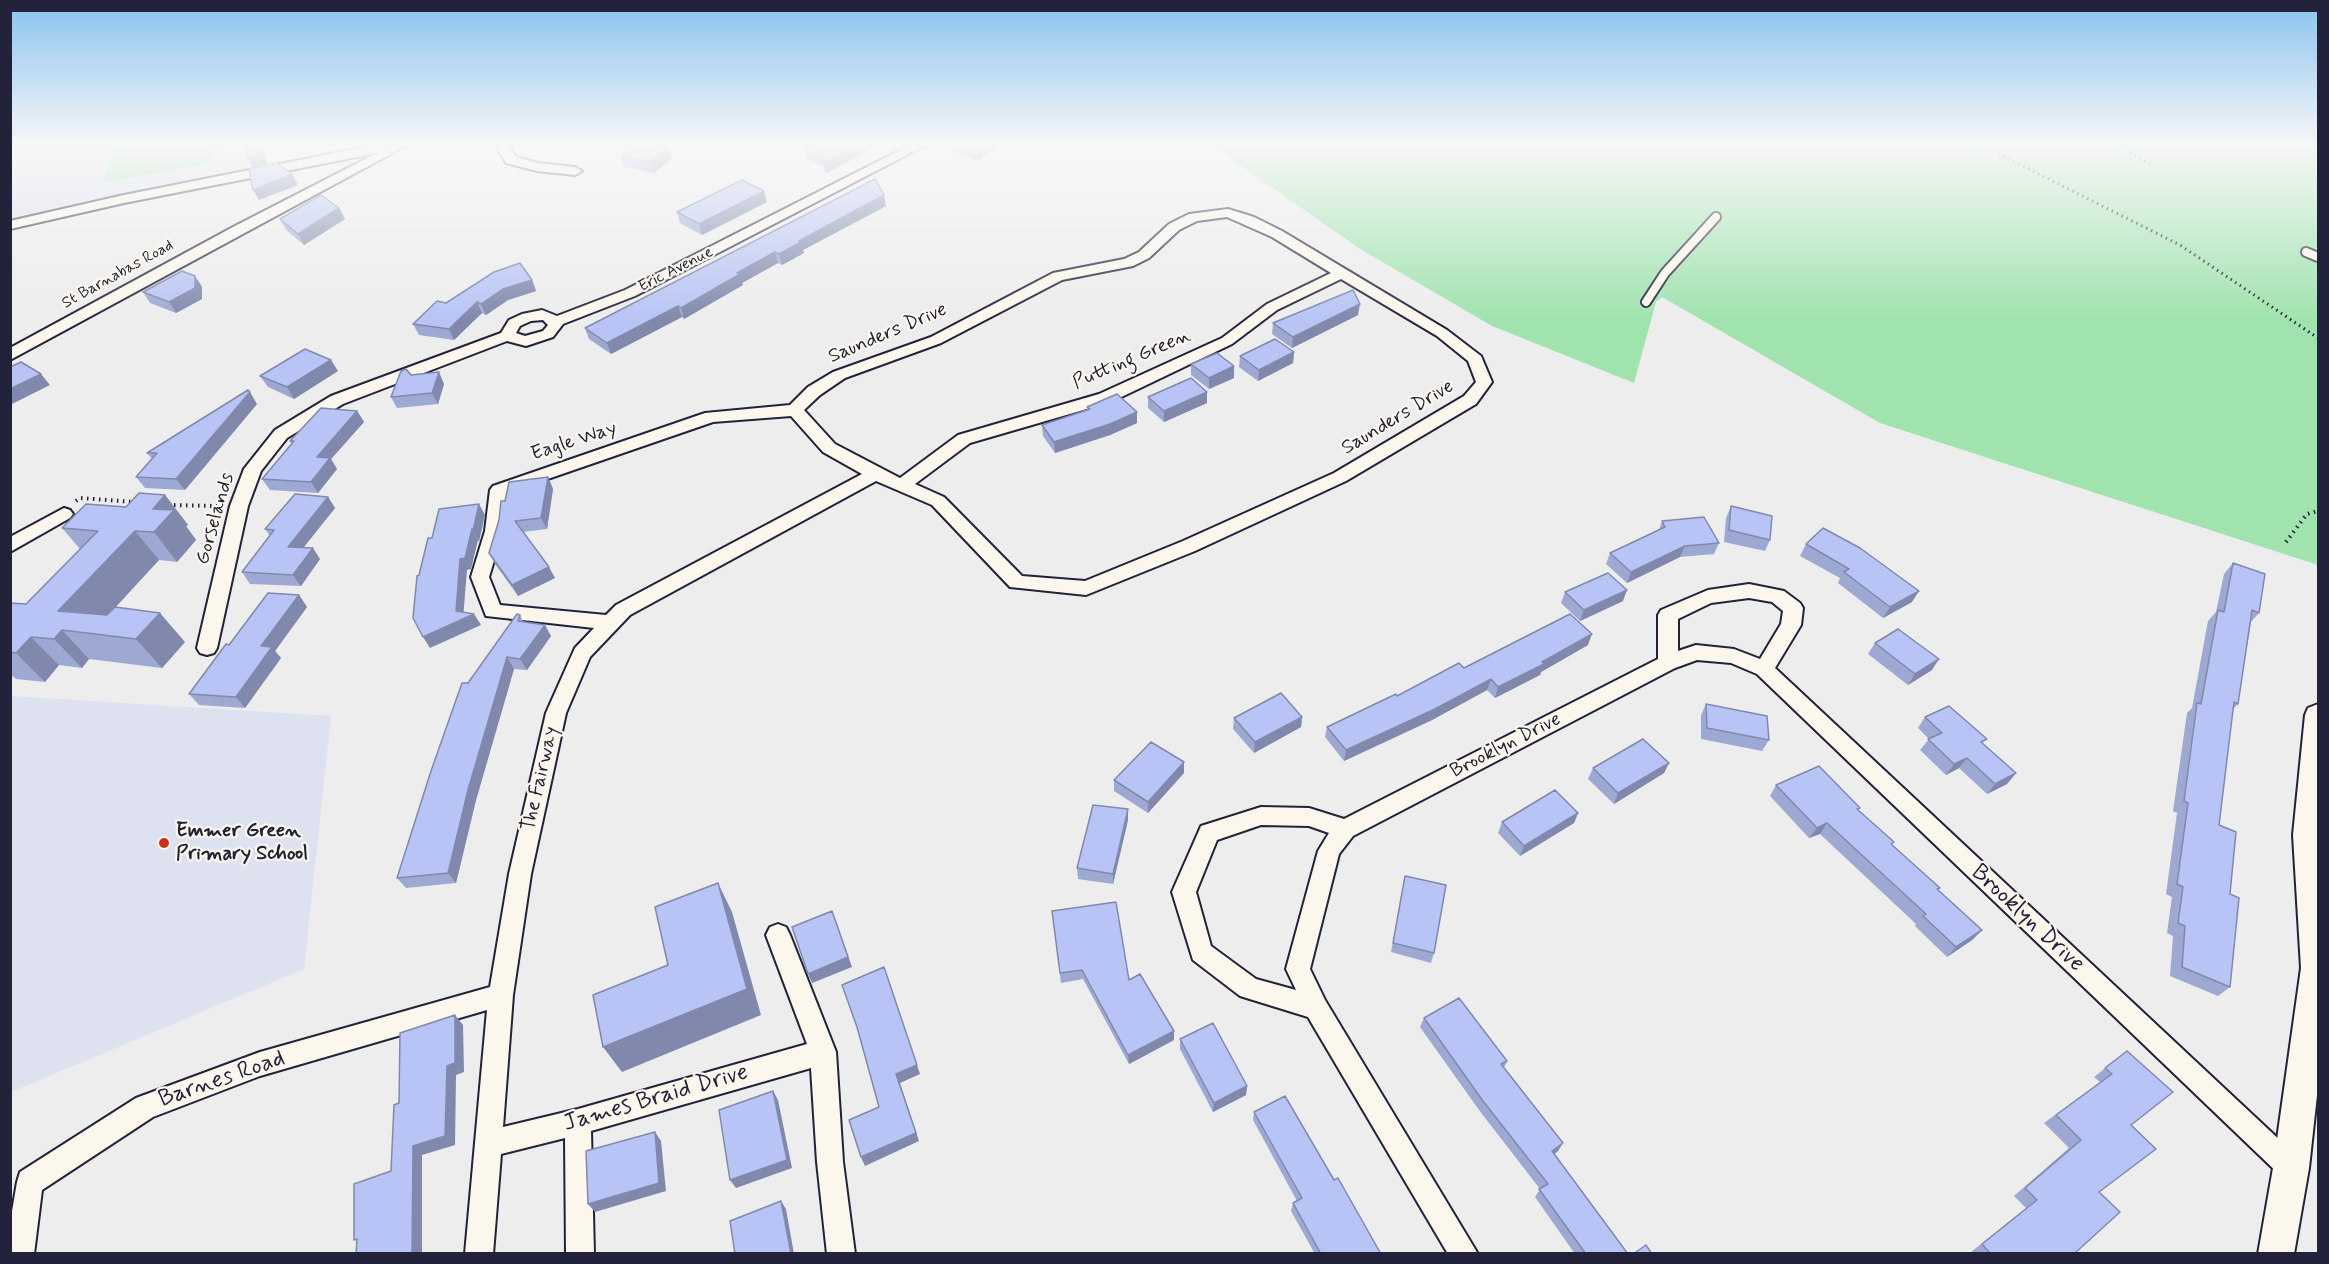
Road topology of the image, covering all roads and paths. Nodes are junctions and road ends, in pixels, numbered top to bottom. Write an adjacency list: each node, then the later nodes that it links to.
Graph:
1 (111, 203): 6 (street)
2 (291, 203): 14 (street, St Barnabas Road)
3 (806, 203): 11 (street, Eric Avenue)
4 (2096, 203): 13 (path)
5 (1716, 217): 10 (lane)
6 (10, 225)
7 (2306, 252): 8 (lane)
8 (2319, 257)
9 (1342, 273): 15 (street, Saunders Drive); 17 (street, Putting Green); 17 (street, Saunders Drive)
10 (1646, 302)
11 (555, 322): 12 (street); 12 (street)
12 (509, 335): 20 (street, Gorselands)
13 (2319, 338)
14 (10, 355)
15 (795, 410): 16 (street, Saunders Drive); 25 (street, Eagle Way)
16 (875, 474): 17 (street, Saunders Drive); 25 (street, The Fairway)
17 (902, 486)
18 (138, 503): 21 (path)
19 (162, 505): 20 (path)
20 (238, 506): 26 (street, Gorselands)
21 (67, 509): 24 (street)
22 (2319, 511): 23 (path)
23 (2286, 542)
24 (10, 546)
25 (610, 623): 32 (street, The Fairway)
26 (207, 648)
27 (1668, 663): 28 (street, Brooklyn Drive); 28 (street); 30 (street, Brooklyn Drive)
28 (1764, 669): 37 (street, Brooklyn Drive)
29 (2319, 715): 37 (street)
30 (1345, 829): 33 (street, Brooklyn Drive); 33 (street)
31 (778, 935): 34 (street)
32 (501, 995): 36 (street, The Fairway); 38 (street, Barnes Road)
33 (1316, 1008): 42 (street, Brooklyn Drive)
34 (823, 1052): 35 (street, James Braid Drive); 41 (street)
35 (578, 1122): 36 (street, James Braid Drive); 40 (street)
36 (487, 1144): 39 (street, The Fairway)
37 (2291, 1168): 43 (street)
38 (20, 1254)
39 (478, 1254)
40 (579, 1254)
41 (841, 1254)
42 (1464, 1254)
43 (2276, 1254)

